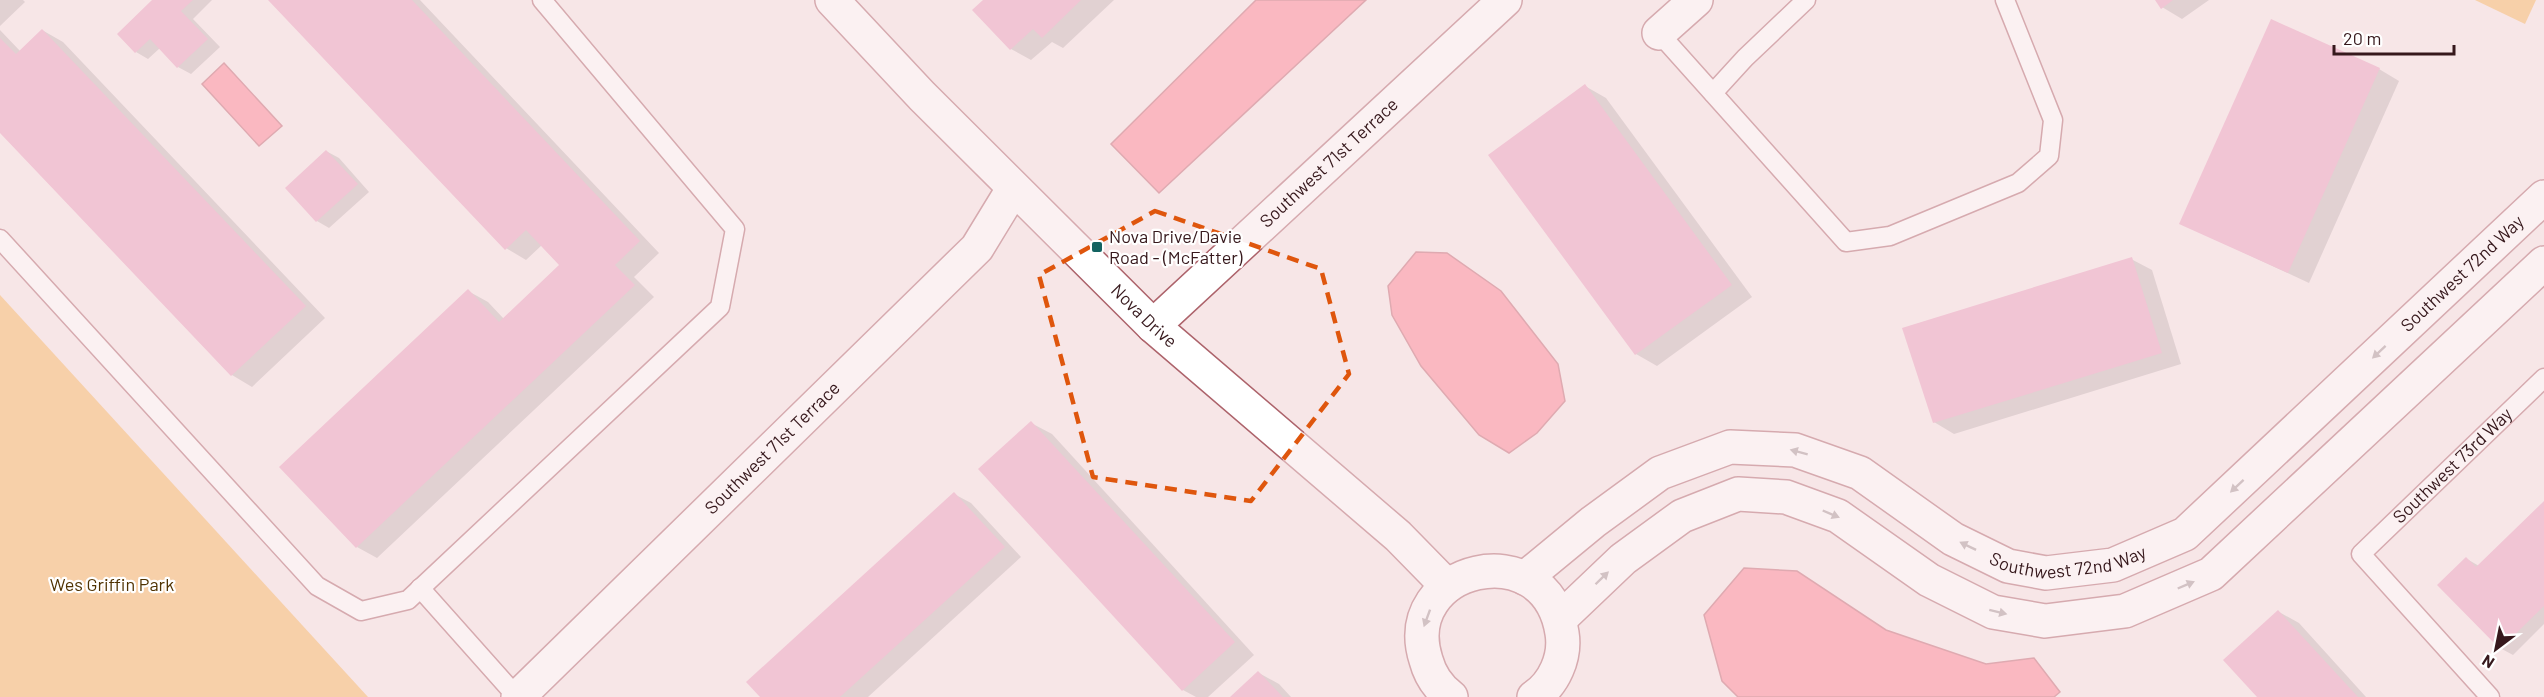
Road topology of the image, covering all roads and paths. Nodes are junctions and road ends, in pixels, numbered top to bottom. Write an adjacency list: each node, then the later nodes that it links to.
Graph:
1 (542, 0): 17 (lane)
2 (1505, 0): 13 (street, Southwest 71st Terrace)
3 (1696, 0): 7 (street)
4 (1806, 0): 8 (lane)
5 (2005, 0): 8 (lane)
6 (841, 3): 9 (street, Nova Drive)
7 (1659, 33): 8 (lane)
8 (1713, 93)
9 (1013, 189): 13 (street, Nova Drive); 21 (street, Southwest 71st Terrace)
10 (2544, 197): 15 (street, Southwest 72nd Way, one-way to 15)
11 (0, 238): 17 (lane)
12 (2544, 263): 18 (street, one-way to 12)
13 (1153, 326): 16 (street, Nova Drive)
14 (2544, 378): 22 (lane, Southwest 73rd Way)
15 (1525, 578): 16 (street); 18 (street)
16 (1447, 586): 20 (street, one-way to 20)
17 (420, 588): 21 (lane)
18 (1560, 619): 19 (street)
19 (1540, 695)
20 (1445, 696)
21 (517, 697)
22 (2490, 697)

